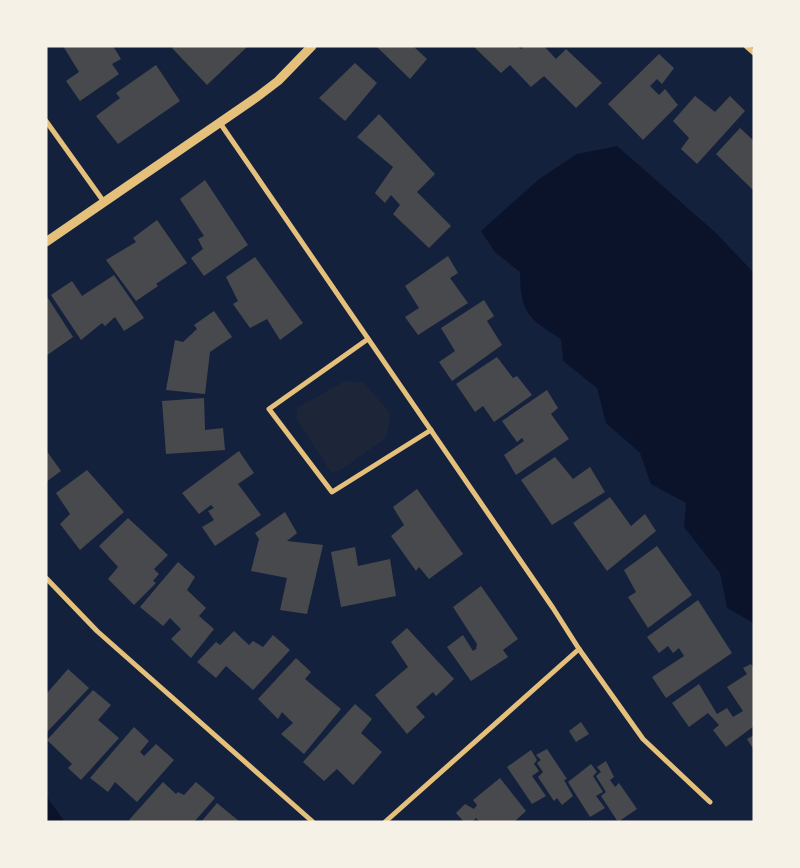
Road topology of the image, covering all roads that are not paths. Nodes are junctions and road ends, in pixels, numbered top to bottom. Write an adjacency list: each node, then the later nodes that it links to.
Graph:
1 (312, 46): 5 (street)
2 (746, 46): 3 (street)
3 (754, 53)
4 (46, 121): 6 (street)
5 (220, 123): 6 (street); 8 (street)
6 (104, 202): 7 (street)
7 (46, 242)
8 (368, 339): 9 (street); 9 (street)
9 (431, 430): 11 (street)
10 (46, 578): 13 (street)
11 (579, 649): 12 (street); 14 (street)
12 (710, 802)
13 (313, 822)
14 (385, 822)

